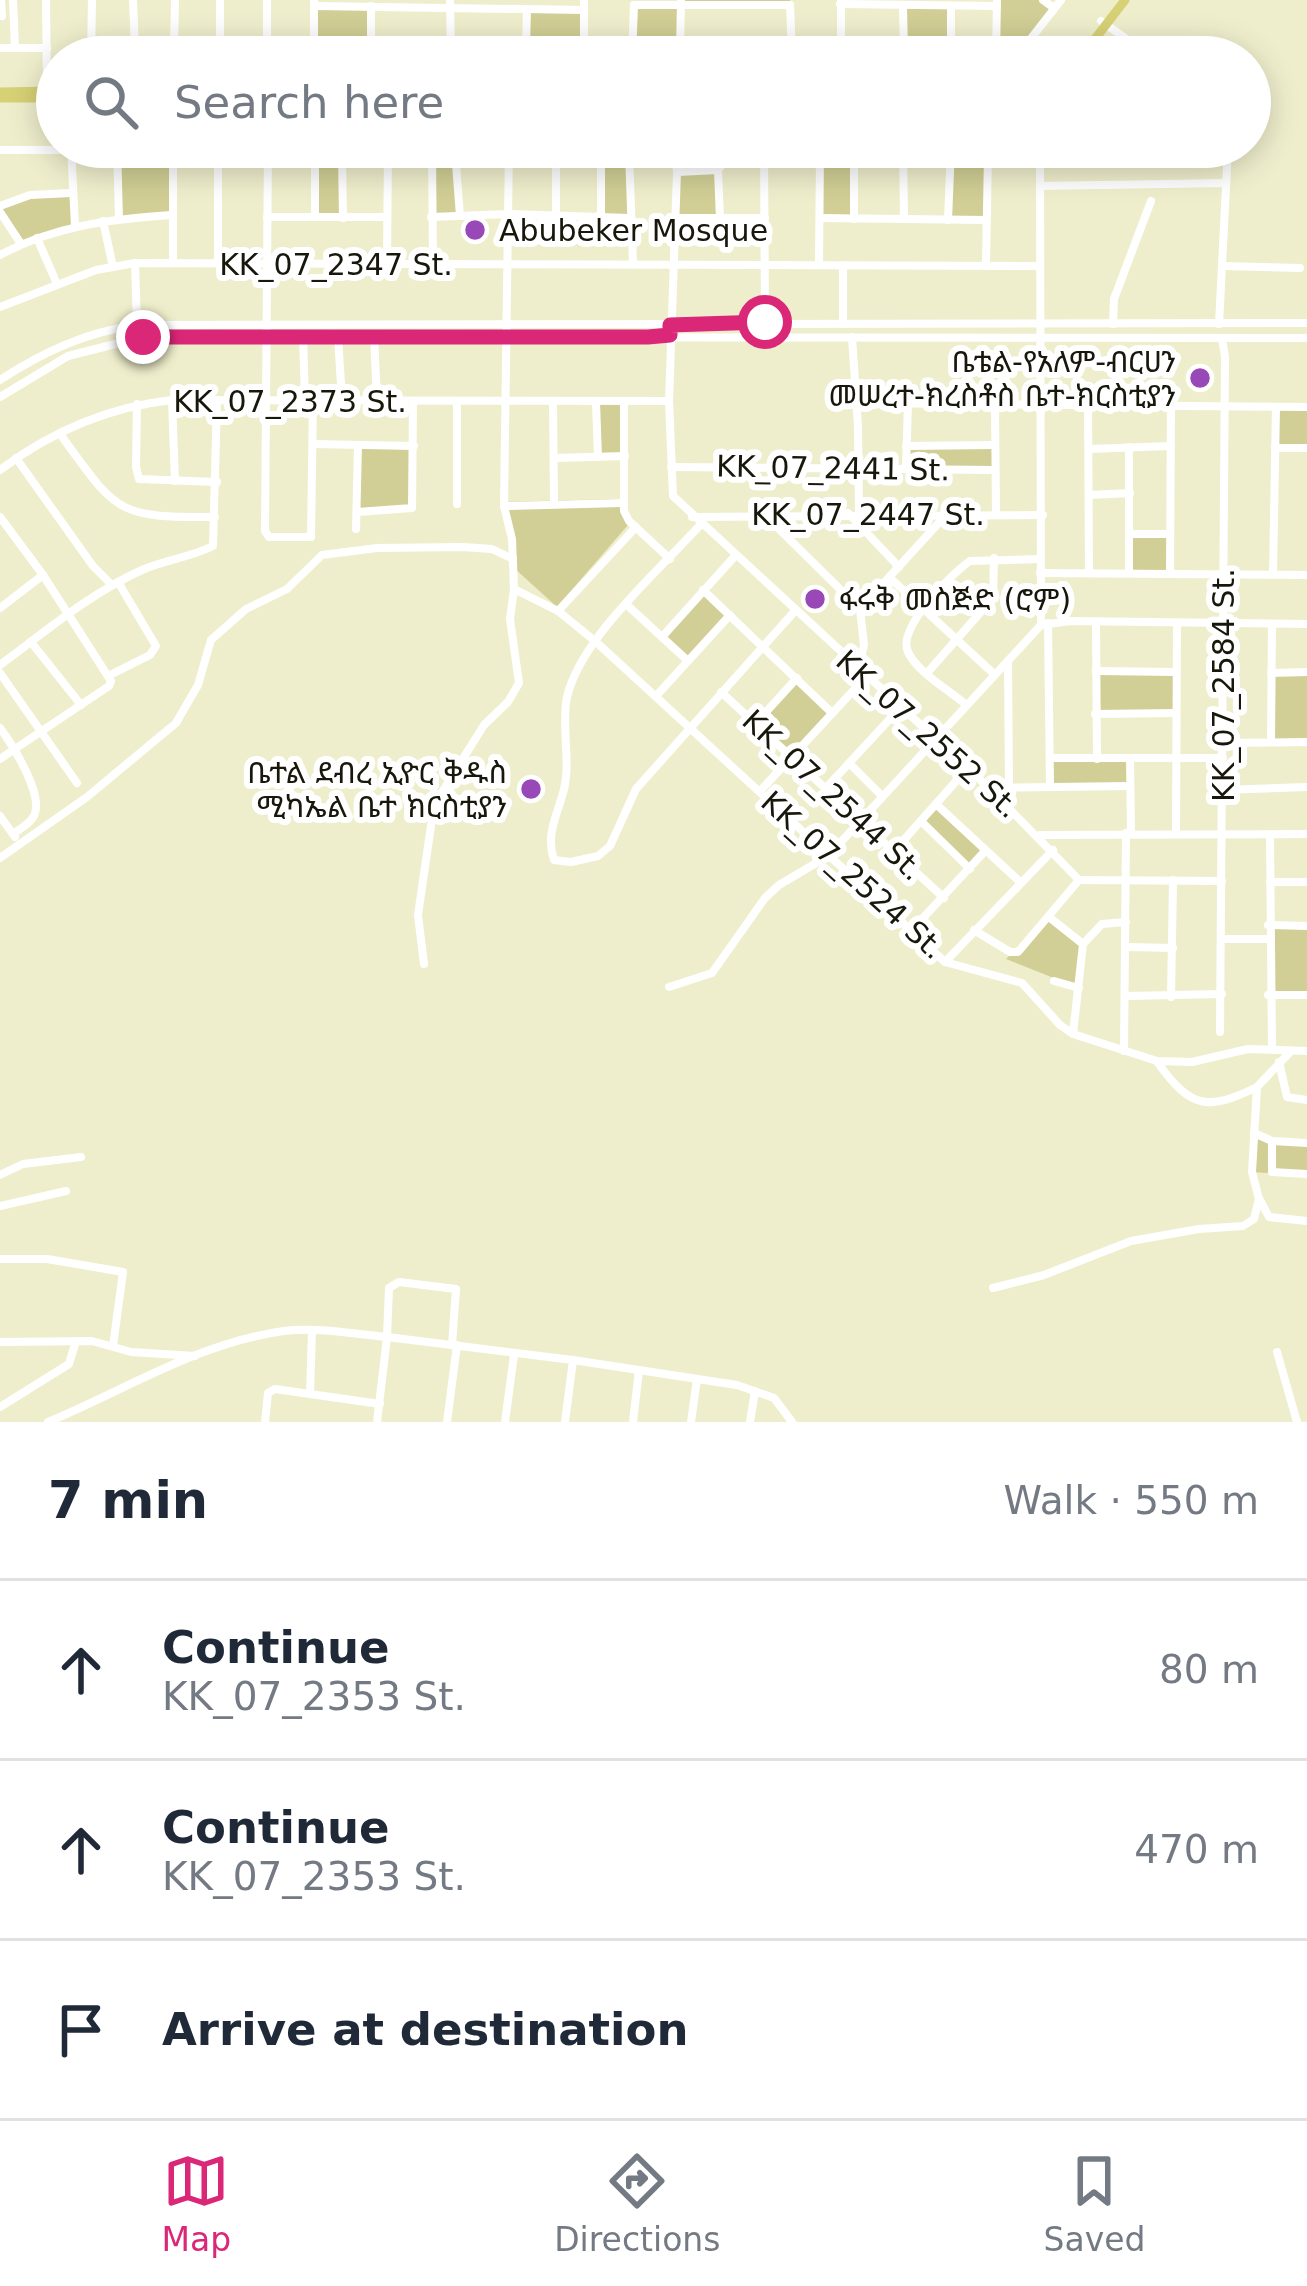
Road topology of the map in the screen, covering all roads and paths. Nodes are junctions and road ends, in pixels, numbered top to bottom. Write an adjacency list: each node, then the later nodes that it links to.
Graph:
1 (2, 0): 24 (street)
2 (13, 0): 25 (street)
3 (46, 0): 27 (street)
4 (92, 0): 28 (street)
5 (133, 0): 29 (street)
6 (175, 0): 30 (street)
7 (220, 0): 31 (street)
8 (267, 0): 32 (street)
9 (1043, 0): 18 (street)
10 (1120, 1): 26 (main road)
11 (634, 2): 16 (street); 38 (street)
12 (790, 2): 16 (street); 40 (street)
13 (840, 2): 22 (street); 41 (street)
14 (314, 3): 20 (street); 33 (street)
15 (450, 3): 20 (street); 23 (street); 35 (street)
16 (681, 3): 39 (street)
17 (997, 3): 21 (street); 44 (street)
18 (1058, 4): 45 (street)
19 (584, 5): 23 (street); 37 (street)
20 (371, 6): 34 (street)
21 (951, 6): 22 (street); 43 (street)
22 (903, 7): 42 (street)
23 (527, 9): 36 (street)
24 (1, 16): 25 (street)
25 (14, 16): 49 (street)
26 (1104, 23): 46 (main road); 47 (street)
27 (47, 36)
28 (91, 36)
29 (135, 36)
30 (174, 36)
31 (220, 36)
32 (267, 36)
33 (314, 36)
34 (371, 36)
35 (451, 36)
36 (526, 36)
37 (583, 36)
38 (633, 36)
39 (680, 36)
40 (791, 36)
41 (841, 36)
42 (904, 36)
43 (951, 36)
44 (996, 36)
45 (1031, 36)
46 (1094, 36)
47 (1123, 36)
48 (0, 48): 49 (street)
49 (14, 48): 50 (street)
50 (36, 48)
51 (0, 95): 52 (main road)
52 (36, 95)
53 (36, 149): 54 (street)
54 (0, 150)
55 (71, 168): 82 (street)
56 (118, 168): 99 (street)
57 (173, 168): 86 (street)
58 (218, 168): 114 (street)
59 (268, 168): 89 (street)
60 (315, 168): 90 (street)
61 (342, 168): 94 (street)
62 (388, 168): 91 (street)
63 (432, 168): 92 (street)
64 (456, 168): 87 (street)
65 (509, 168): 85 (street)
66 (556, 168): 88 (street)
67 (601, 168): 93 (street)
68 (629, 168): 95 (street)
69 (676, 168): 79 (street, KK_07_2552 St.)
70 (764, 168): 97 (street)
71 (820, 168): 98 (street)
72 (854, 168): 101 (street)
73 (903, 168): 102 (street)
74 (950, 168): 103 (street)
75 (988, 168): 104 (street)
76 (1040, 168): 81 (street)
77 (1227, 168): 80 (street)
78 (718, 170): 79 (street); 100 (street)
79 (677, 172): 96 (street, KK_07_2552 St.)
80 (1226, 183): 81 (street); 124 (street)
81 (1040, 186): 123 (street)
82 (71, 193): 84 (street); 106 (street)
83 (1151, 201): 136 (street)
84 (0, 209): 108 (street)
85 (510, 214): 87 (street); 88 (street); 116 (street)
86 (171, 215): 99 (street); 111 (street)
87 (460, 216): 92 (street)
88 (556, 216): 93 (street)
89 (267, 217): 90 (street); 112 (street)
90 (315, 217): 94 (street)
91 (387, 217): 94 (street); 113 (street)
92 (431, 217): 115 (street)
93 (601, 217): 95 (street)
94 (343, 218)
95 (630, 218): 117 (street)
96 (676, 218): 100 (street); 119 (street, KK_07_2552 St.)
97 (765, 218): 100 (street); 122 (street)
98 (820, 218): 101 (street); 120 (street)
99 (119, 219): 105 (street)
100 (720, 219)
101 (854, 219): 102 (street)
102 (904, 219): 103 (street)
103 (948, 220): 104 (street)
104 (987, 220): 118 (street)
105 (103, 221): 106 (street); 125 (street)
106 (75, 226): 107 (street)
107 (37, 238): 108 (street); 127 (street)
108 (21, 244): 109 (street)
109 (0, 255)
110 (135, 262): 111 (street, KK_07_2347 St.); 125 (street, KK_07_2347 St.); 138 (street)
111 (172, 263): 114 (street, KK_07_2347 St.)
112 (266, 263): 113 (street, KK_07_2347 St.); 114 (street, KK_07_2347 St.); 130 (street)
113 (387, 263): 115 (street, KK_07_2347 St.)
114 (218, 264)
115 (433, 264): 116 (street, KK_07_2347 St.)
116 (507, 264): 117 (street, KK_07_2347 St.); 132 (street)
117 (633, 264): 119 (street, KK_07_2347 St.)
118 (986, 264): 121 (street, KK_07_2347 St.); 123 (street, KK_07_2347 St.)
119 (675, 265): 122 (street, KK_07_2347 St.); 139 (street, KK_07_2552 St.)
120 (819, 265): 121 (street, KK_07_2347 St.); 122 (street, KK_07_2347 St.)
121 (843, 265): 134 (street)
122 (764, 266): 129 (street)
123 (1039, 266): 135 (street)
124 (1223, 266): 126 (street); 137 (street)
125 (112, 267): 127 (street, KK_07_2347 St.)
126 (1300, 268)
127 (57, 284): 128 (street, KK_07_2347 St.)
128 (0, 307)
129 (765, 322): 133 (street); 139 (street)
130 (266, 323): 132 (street); 138 (street); 140 (street)
131 (1307, 323): 137 (street)
132 (507, 324): 139 (street); 146 (street)
133 (831, 324): 134 (street); 142 (street)
134 (844, 324): 135 (street)
135 (1041, 324): 136 (street); 149 (street)
136 (1113, 324): 137 (street)
137 (1219, 324)
138 (137, 325): 150 (street)
139 (670, 330): 142 (street); 146 (street); 158 (street, KK_07_2552 St.)
140 (265, 336): 143 (street); 151 (street); 152 (street)
141 (374, 336): 144 (street); 146 (street); 157 (street)
142 (830, 336): 145 (street)
143 (303, 337): 144 (street); 155 (street)
144 (338, 337): 156 (street)
145 (851, 337): 149 (street); 165 (street)
146 (507, 338): 160 (street)
147 (1222, 338): 148 (street); 149 (street); 168 (street, KK_07_2584 St.)
148 (1307, 338)
149 (1041, 339): 170 (street)
150 (0, 380)
151 (0, 397)
152 (265, 399): 154 (street, KK_07_2373 St.); 155 (street, KK_07_2373 St.); 176 (street)
153 (172, 400): 154 (street, KK_07_2373 St.); 169 (street, KK_07_2373 St.); 195 (street)
154 (217, 400): 196 (street)
155 (309, 400): 156 (street, KK_07_2373 St.); 176 (street)
156 (342, 400): 157 (street, KK_07_2373 St.)
157 (377, 400): 159 (street, KK_07_2373 St.)
158 (669, 400): 164 (street, KK_07_2373 St.); 190 (street, KK_07_2552 St.)
159 (412, 401): 161 (street, KK_07_2373 St.); 178 (street)
160 (507, 401): 161 (street, KK_07_2373 St.); 162 (street, KK_07_2373 St.); 202 (street)
161 (457, 402): 201 (street)
162 (553, 402): 163 (street, KK_07_2373 St.); 189 (street)
163 (596, 402): 164 (street, KK_07_2373 St.); 187 (street)
164 (624, 402): 186 (street)
165 (856, 403): 166 (street); 191 (street)
166 (908, 403): 172 (street); 179 (street)
167 (1088, 403): 170 (street); 171 (street); 185 (street)
168 (1225, 403): 171 (street); 173 (street); 226 (street, KK_07_2584 St.)
169 (136, 404): 175 (street, KK_07_2373 St.); 195 (street)
170 (1042, 404): 172 (street); 208 (street)
171 (1171, 404): 181 (street)
172 (995, 405): 180 (street)
173 (1276, 406): 174 (street); 183 (street)
174 (1307, 406)
175 (60, 434): 188 (street, KK_07_2373 St.); 209 (street)
176 (314, 444): 177 (street)
177 (358, 446): 178 (street); 203 (street)
178 (414, 446): 203 (street)
179 (906, 446): 180 (street); 192 (street)
180 (995, 446): 194 (street)
181 (1171, 446): 182 (street); 216 (street)
182 (1129, 447): 185 (street); 197 (street)
183 (1275, 448): 184 (street); 228 (street)
184 (1307, 448)
185 (1089, 449): 198 (street)
186 (625, 455): 187 (street); 200 (street)
187 (598, 457): 189 (street)
188 (16, 458): 193 (street, KK_07_2373 St.); 232 (street)
189 (555, 458): 199 (street)
190 (671, 466): 191 (street, KK_07_2441 St.); 210 (street, KK_07_2552 St.)
191 (860, 468): 192 (street, KK_07_2441 St.); 204 (street)
192 (906, 468): 194 (street, KK_07_2441 St.)
193 (0, 470)
194 (995, 470): 205 (street)
195 (175, 481): 196 (street)
196 (217, 482): 209 (street)
197 (1130, 494): 198 (street); 215 (street)
198 (1089, 495): 224 (street)
199 (554, 502): 200 (street); 202 (street)
200 (622, 503): 213 (street)
201 (457, 504)
202 (504, 506): 219 (street)
203 (357, 512): 214 (street)
204 (854, 513): 206 (street, KK_07_2447 St.); 207 (street, KK_07_2447 St.); 222 (street)
205 (996, 513): 207 (street, KK_07_2447 St.); 208 (street, KK_07_2447 St.)
206 (764, 514): 210 (street, KK_07_2447 St.); 238 (street)
207 (946, 515): 222 (street)
208 (1043, 515): 221 (street)
209 (215, 517): 232 (street)
210 (692, 517): 212 (street, KK_07_2552 St.)
211 (0, 518): 229 (street)
212 (701, 524): 217 (street, KK_07_2552 St.); 220 (street)
213 (636, 527): 220 (street); 239 (street)
214 (356, 529)
215 (1130, 534): 216 (street); 223 (street)
216 (1170, 534): 225 (street)
217 (735, 556): 234 (street); 240 (street, KK_07_2552 St.)
218 (994, 558): 221 (street); 237 (street); 251 (street)
219 (513, 559): 233 (street); 312 (street)
220 (670, 559): 235 (street)
221 (1040, 559): 227 (street)
222 (899, 567): 231 (street)
223 (1129, 571): 224 (street); 225 (street)
224 (1089, 572): 227 (street)
225 (1170, 572): 226 (street)
226 (1222, 572): 228 (street); 245 (street, KK_07_2584 St.)
227 (1040, 573): 246 (street)
228 (1273, 573): 230 (street)
229 (43, 575): 236 (street); 241 (street)
230 (1307, 575)
231 (890, 578): 237 (street); 238 (street)
232 (115, 583): 241 (street); 264 (street)
233 (514, 590): 239 (street, KK_07_2524 St.); 339 (street)
234 (703, 590): 242 (street); 249 (street)
235 (627, 605): 249 (street); 250 (street)
236 (1, 606)
237 (925, 608): 251 (street); 258 (street)
238 (860, 609): 262 (street)
239 (558, 611): 250 (street, KK_07_2524 St.)
240 (794, 612): 253 (street); 262 (street, KK_07_2552 St.)
241 (68, 613): 252 (street); 264 (street)
242 (730, 615): 253 (street); 255 (street)
243 (1096, 622): 244 (street); 246 (street); 257 (street)
244 (1177, 623): 245 (street); 259 (street)
245 (1223, 623): 247 (street); 281 (street, KK_07_2584 St.)
246 (1044, 624): 254 (street); 285 (street)
247 (1272, 624): 248 (street); 261 (street)
248 (1307, 624)
249 (662, 637): 255 (street)
250 (596, 641): 267 (street, KK_07_2524 St.); 275 (street)
251 (959, 641): 258 (street); 263 (street)
252 (31, 642): 256 (street); 269 (street)
253 (765, 646): 265 (street); 266 (street)
254 (1008, 660): 263 (street); 293 (street)
255 (688, 661): 267 (street)
256 (0, 669): 277 (street)
257 (1096, 671): 259 (street); 273 (street)
258 (928, 672): 268 (street)
259 (1176, 672): 272 (street)
260 (1307, 672): 261 (street)
261 (1271, 673): 279 (street)
262 (862, 674): 270 (street, KK_07_2552 St.); 271 (street)
263 (994, 674): 268 (street)
264 (110, 675): 269 (street)
265 (797, 678): 271 (street); 274 (street)
266 (722, 692): 274 (street, KK_07_2544 St.); 275 (street)
267 (657, 695): 275 (street, KK_07_2524 St.)
268 (965, 704): 278 (street)
269 (81, 705): 277 (street)
270 (900, 708): 278 (street, KK_07_2552 St.); 290 (street)
271 (832, 712): 283 (street)
272 (1176, 713): 273 (street); 284 (street)
273 (1095, 714): 289 (street)
274 (756, 723): 283 (street, KK_07_2544 St.)
275 (690, 726): 299 (street, KK_07_2524 St.)
276 (0, 728): 282 (street)
277 (42, 730): 282 (street); 292 (street)
278 (934, 741): 291 (street, KK_07_2552 St.); 301 (street)
279 (1271, 742): 280 (street); 281 (street)
280 (1307, 742)
281 (1223, 743): 287 (street, KK_07_2584 St.)
282 (15, 748): 288 (street); 312 (street)
283 (791, 756): 296 (street, KK_07_2544 St.); 299 (street)
284 (1176, 757): 286 (street); 287 (street); 306 (street)
285 (1051, 758): 289 (street); 294 (street)
286 (1130, 758): 289 (street); 295 (street)
287 (1222, 758): 300 (street, KK_07_2584 St.)
288 (0, 759)
289 (1097, 759)
290 (849, 763): 296 (street); 301 (street)
291 (967, 769): 298 (street, KK_07_2552 St.); 302 (street)
292 (77, 783)
293 (1009, 786): 294 (street); 298 (street)
294 (1050, 786): 295 (street)
295 (1129, 786): 307 (street)
296 (826, 787): 304 (street, KK_07_2544 St.)
297 (1307, 787): 300 (street)
298 (989, 788): 311 (street, KK_07_2552 St.)
299 (760, 790): 316 (street, KK_07_2524 St.)
300 (1222, 790): 308 (street, KK_07_2584 St.)
301 (881, 796): 304 (street)
302 (937, 805): 305 (street); 315 (street)
303 (0, 816): 312 (street)
304 (859, 819): 314 (street, KK_07_2544 St.); 316 (street)
305 (921, 821): 314 (street); 318 (street)
306 (1176, 832): 307 (street); 308 (street)
307 (1128, 833): 311 (street); 322 (street)
308 (1223, 834): 309 (street); 323 (street, KK_07_2584 St.)
309 (1270, 834): 310 (street); 324 (street)
310 (1307, 834)
311 (1038, 835): 313 (street, KK_07_2552 St.)
312 (16, 839): 317 (street)
313 (1053, 850): 319 (street, KK_07_2552 St.); 321 (street)
314 (894, 851): 326 (street, KK_07_2544 St.)
315 (986, 851): 318 (street); 321 (street)
316 (828, 856): 332 (street, KK_07_2524 St.); 341 (street)
317 (0, 857)
318 (970, 869): 326 (street)
319 (1079, 880): 322 (street); 327 (street)
320 (1173, 880): 322 (street); 323 (street); 337 (street)
321 (1019, 881): 331 (street)
322 (1126, 881): 328 (street)
323 (1222, 881): 333 (street, KK_07_2584 St.)
324 (1270, 882): 325 (street); 329 (street)
325 (1307, 883)
326 (944, 898): 332 (street)
327 (1049, 917): 331 (street); 335 (street)
328 (1126, 922): 335 (street); 336 (street)
329 (1268, 926): 330 (street); 334 (street)
330 (1307, 926)
331 (974, 930): 338 (street)
332 (911, 931): 338 (street, KK_07_2524 St.)
333 (1222, 939): 334 (street); 343 (street, KK_07_2584 St.)
334 (1268, 939): 344 (street)
335 (1082, 944): 342 (street)
336 (1128, 947): 337 (street); 346 (street)
337 (1173, 948): 347 (street)
338 (945, 962): 349 (street, KK_07_2524 St.)
339 (424, 964)
340 (1054, 981): 342 (street)
341 (669, 987)
342 (1078, 988): 349 (street)
343 (1222, 994): 347 (street); 348 (street, KK_07_2584 St.)
344 (1268, 995): 345 (street); 350 (street)
345 (1307, 995)
346 (1127, 997): 347 (street); 352 (street)
347 (1172, 997)
348 (1220, 1032)
349 (1073, 1034): 352 (street, KK_07_2524 St.)
350 (1272, 1049): 351 (street, KK_07_2524 St.); 354 (street, KK_07_2524 St.)
351 (1292, 1050): 353 (street, KK_07_2524 St.); 355 (street)
352 (1124, 1051): 354 (street, KK_07_2524 St.)
353 (1307, 1051)
354 (1157, 1061): 356 (street)
355 (1279, 1062): 356 (street); 357 (street)
356 (1257, 1087): 358 (street)
357 (1307, 1100)
358 (1252, 1132): 359 (street); 365 (street)
359 (1272, 1141): 360 (street); 362 (street)
360 (1307, 1143)
361 (82, 1156): 363 (street)
362 (1307, 1174)
363 (0, 1175)
364 (66, 1191): 366 (street)
365 (1259, 1199): 367 (street); 369 (street)
366 (0, 1206)
367 (1307, 1221)
368 (0, 1258): 375 (street)
369 (993, 1288)
370 (313, 1330): 371 (street); 378 (street); 383 (street)
371 (387, 1337): 374 (street); 374 (street); 384 (street)
372 (76, 1341): 373 (street); 375 (street); 385 (street)
373 (0, 1342)
374 (454, 1345): 377 (street); 389 (street)
375 (113, 1346): 378 (street)
376 (1277, 1352): 396 (street)
377 (514, 1355): 379 (street); 390 (street)
378 (196, 1356): 386 (street)
379 (573, 1360): 380 (street); 391 (street)
380 (639, 1370): 381 (street); 392 (street)
381 (698, 1378): 382 (street); 393 (street)
382 (755, 1391): 394 (street); 395 (street)
383 (310, 1394): 384 (street); 387 (street)
384 (380, 1404): 388 (street)
385 (0, 1407)
386 (47, 1422)
387 (265, 1422)
388 (377, 1422)
389 (447, 1422)
390 (505, 1422)
391 (565, 1422)
392 (633, 1422)
393 (691, 1422)
394 (751, 1422)
395 (792, 1422)
396 (1297, 1422)

